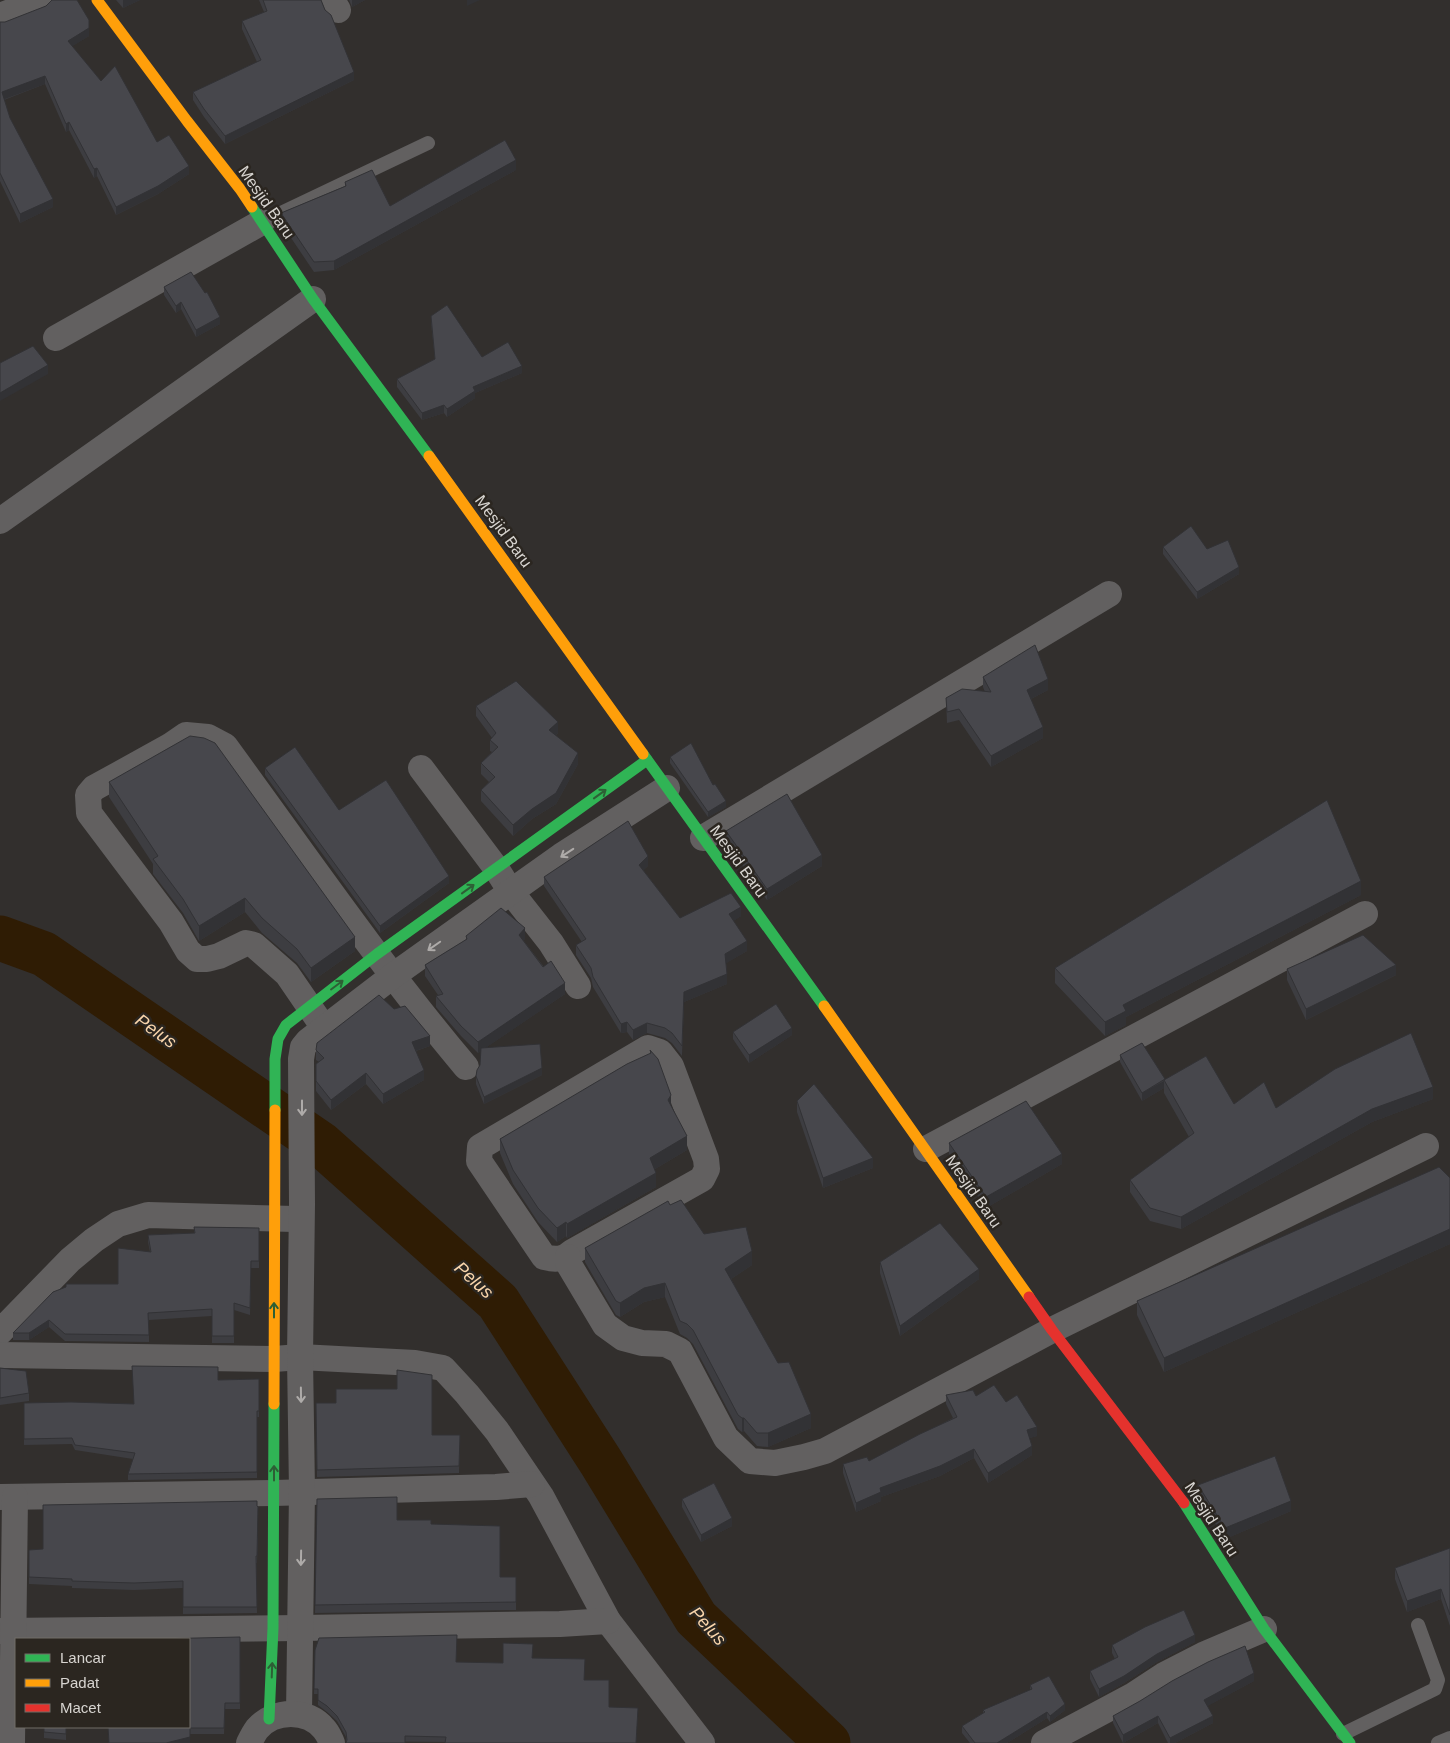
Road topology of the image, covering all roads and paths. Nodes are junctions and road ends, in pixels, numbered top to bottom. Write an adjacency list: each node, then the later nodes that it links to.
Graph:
1 (41, 0): 3 (street)
2 (97, 0): 5 (street, Mesjid Baru)
3 (0, 16)
4 (428, 143): 5 (lane)
5 (262, 222): 6 (street, Mesjid Baru); 7 (street)
6 (313, 299): 8 (street); 10 (street, Mesjid Baru)
7 (56, 338)
8 (0, 521)
9 (1109, 594): 13 (street)
10 (647, 760): 12 (street, Mesjid Baru); 14 (street, one-way to 10)
11 (421, 768): 14 (street)
12 (667, 788): 13 (street, Mesjid Baru); 15 (street, one-way to 15)
13 (702, 838): 24 (street, Mesjid Baru)
14 (496, 868): 15 (street); 17 (street, one-way to 14)
15 (511, 892): 18 (street, one-way to 18); 19 (street)
16 (1365, 914): 24 (street)
17 (377, 954): 18 (street); 20 (street, one-way to 17); 20 (street)
18 (394, 975): 21 (street); 22 (street)
19 (578, 986)
20 (309, 1007): 21 (street); 25 (street)
21 (325, 1029): 26 (street, one-way to 26)
22 (466, 1067)
23 (1426, 1146): 28 (street)
24 (926, 1150): 28 (street, Mesjid Baru)
25 (274, 1210): 26 (street); 29 (street); 32 (street, one-way to 25)
26 (302, 1212): 31 (street)
27 (568, 1257): 27 (street); 28 (street)
28 (1052, 1330): 41 (street, Mesjid Baru)
29 (0, 1332)
30 (0, 1356): 32 (street)
31 (300, 1357): 32 (street); 33 (street); 34 (street, one-way to 34)
32 (274, 1359): 35 (street, one-way to 32)
33 (532, 1484): 34 (street); 37 (street)
34 (302, 1492): 35 (street); 40 (street, one-way to 40)
35 (274, 1493): 36 (street); 39 (street)
36 (8, 1497): 42 (street)
37 (608, 1621): 40 (street); 50 (street)
38 (1418, 1625): 45 (lane)
39 (273, 1628): 40 (street); 42 (street); 44 (street, one-way to 39)
40 (300, 1628): 43 (street)
41 (1264, 1629): 45 (street, Mesjid Baru); 51 (street)
42 (6, 1631): 47 (street)
43 (299, 1714): 44 (street); 49 (street)
44 (269, 1719): 48 (street)
45 (1347, 1738)
46 (1450, 1738): 52 (lane)
47 (12, 1743)
48 (249, 1743)
49 (332, 1743)
50 (702, 1743)
51 (1044, 1743)
52 (1438, 1743)

